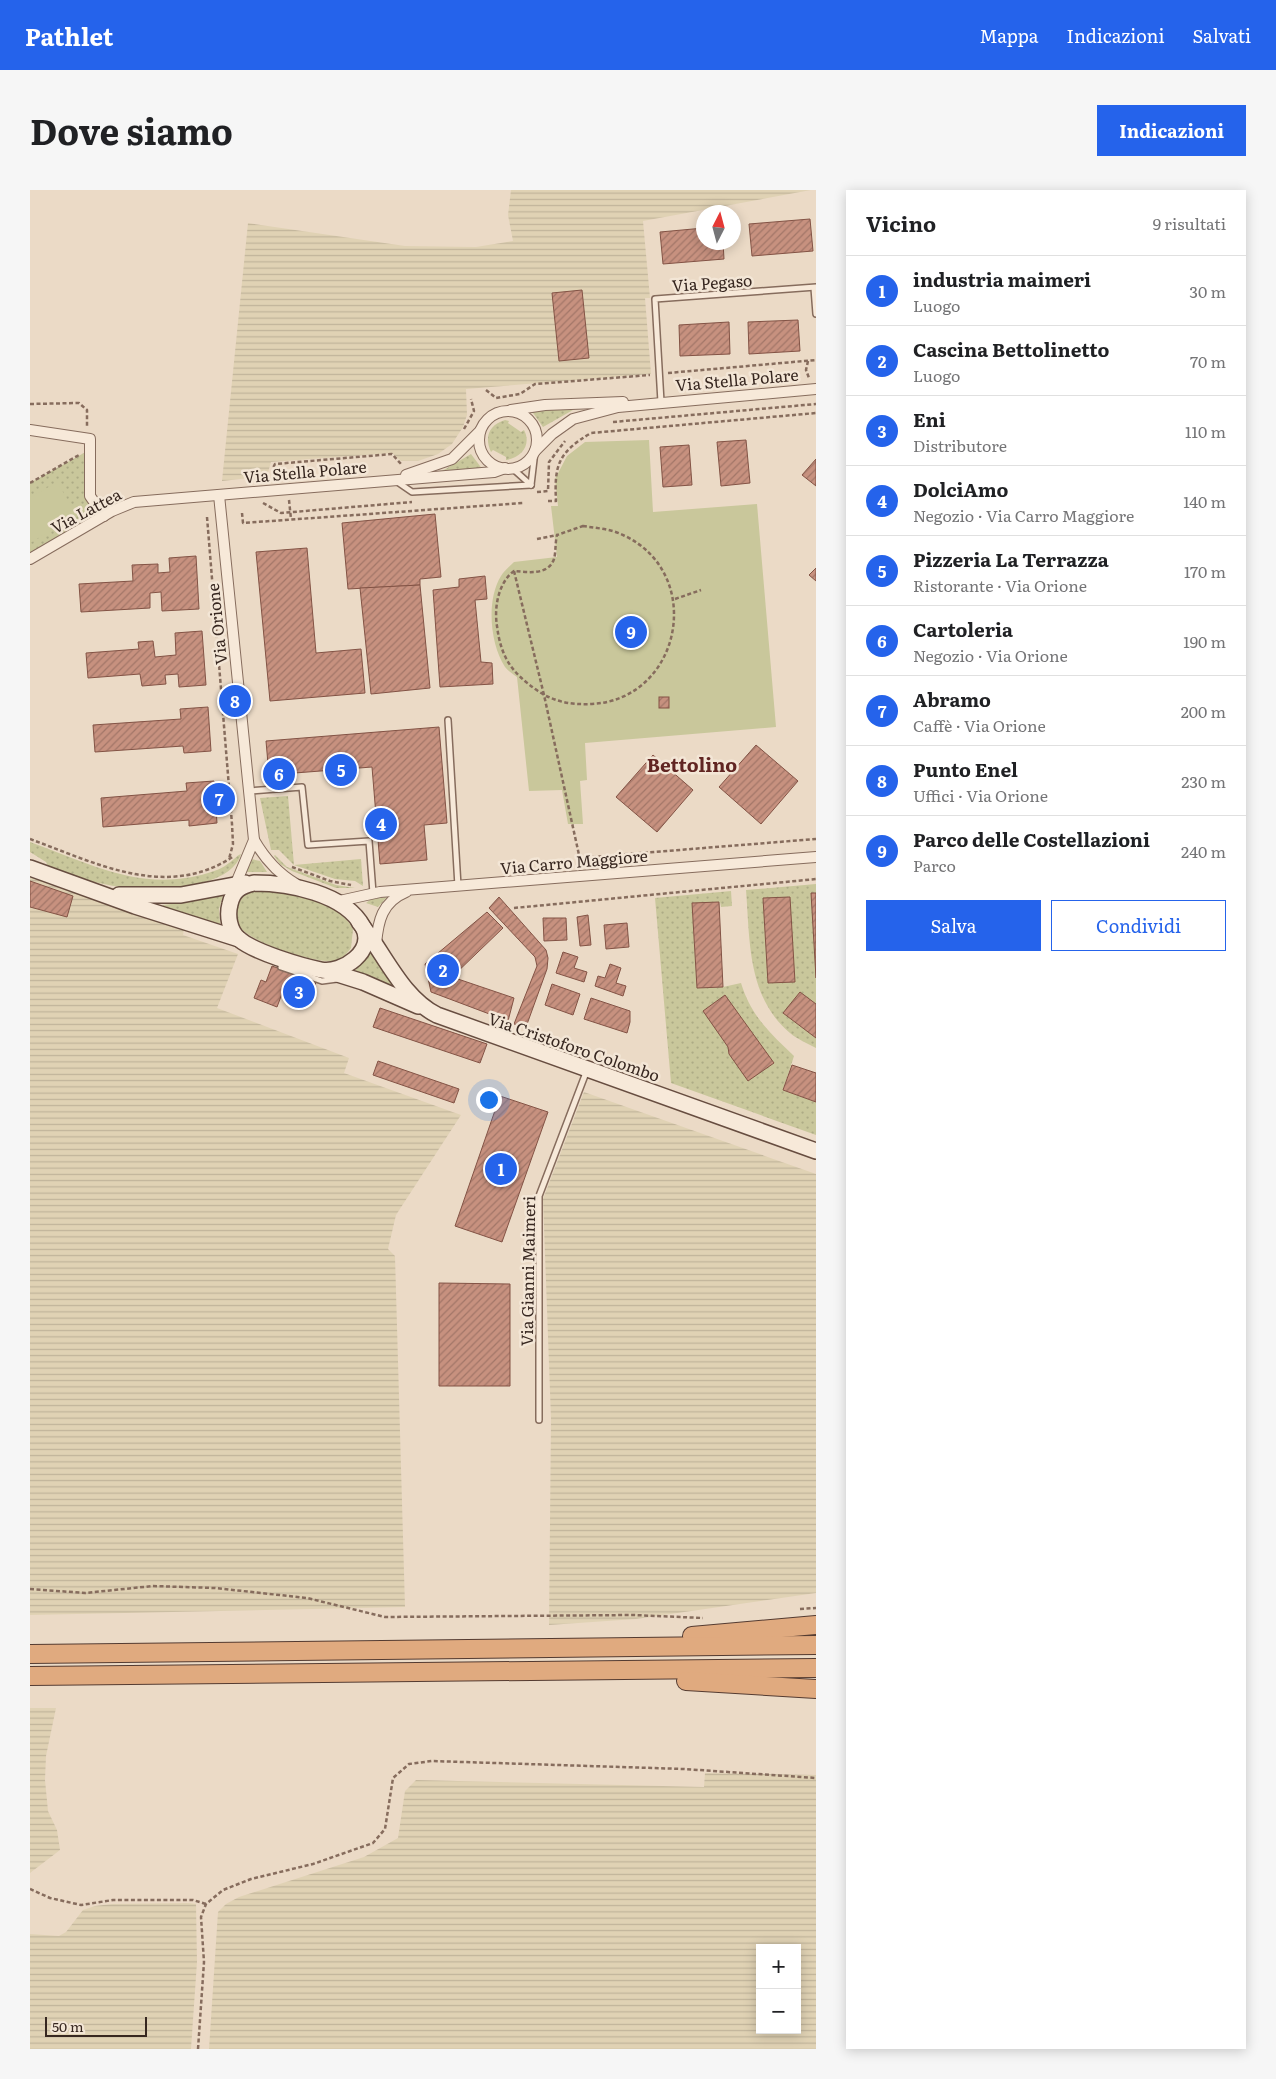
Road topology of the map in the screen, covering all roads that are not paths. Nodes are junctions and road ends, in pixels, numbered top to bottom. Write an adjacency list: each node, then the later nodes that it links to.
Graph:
1 (815, 287): 2 (lane, Via Pegaso); 4 (lane, Via Pegaso)
2 (816, 314)
3 (813, 389): 4 (street, Via Stella Polare)
4 (661, 402): 5 (street, Via Stella Polare); 8 (street, Via Stella Polare)
5 (509, 411): 6 (street); 8 (street)
6 (484, 423): 9 (street); 10 (street, Via Stella Polare)
7 (30, 430): 13 (street)
8 (534, 451): 9 (street); 11 (lane)
9 (508, 468): 10 (street, Via Stella Polare); 11 (lane)
10 (394, 479): 11 (lane); 12 (street, Via Stella Polare)
11 (531, 485)
12 (220, 494): 13 (street, Via Lattea); 16 (street, Via Orione)
13 (104, 516): 14 (street, Via Lattea)
14 (30, 559)
15 (448, 720): 20 (lane)
16 (249, 791): 17 (street, Via Orione); 24 (lane)
17 (254, 840): 21 (street); 23 (street)
18 (816, 857): 20 (street, Via Carro Maggiore)
19 (30, 868): 25 (main road)
20 (458, 886): 22 (street, Via Carro Maggiore)
21 (304, 888): 23 (main road, Via Cristoforo Colombo); 26 (main road, Via Cristoforo Colombo)
22 (411, 890): 24 (street, Via Carro Maggiore); 27 (street)
23 (234, 891): 25 (main road); 28 (main road)
24 (374, 894): 26 (street, Via Carro Maggiore)
25 (108, 895): 28 (main road)
26 (335, 902): 27 (main road, Via Cristoforo Colombo)
27 (372, 936): 29 (main road); 31 (main road, Via Cristoforo Colombo)
28 (245, 942): 29 (main road); 30 (lane)
29 (324, 970): 30 (main road)
30 (352, 978): 31 (main road)
31 (426, 1010): 32 (main road, Via Cristoforo Colombo)
32 (587, 1070): 33 (main road, Via Cristoforo Colombo); 34 (lane, Via Gianni Maimeri)
33 (816, 1151)
34 (540, 1420)
35 (816, 1625): 37 (highway)
36 (816, 1645): 37 (highway)
37 (307, 1652): 38 (highway)
38 (30, 1654)
39 (816, 1668): 40 (highway)
40 (330, 1674): 41 (highway); 42 (highway)
41 (30, 1676)
42 (816, 1689)

